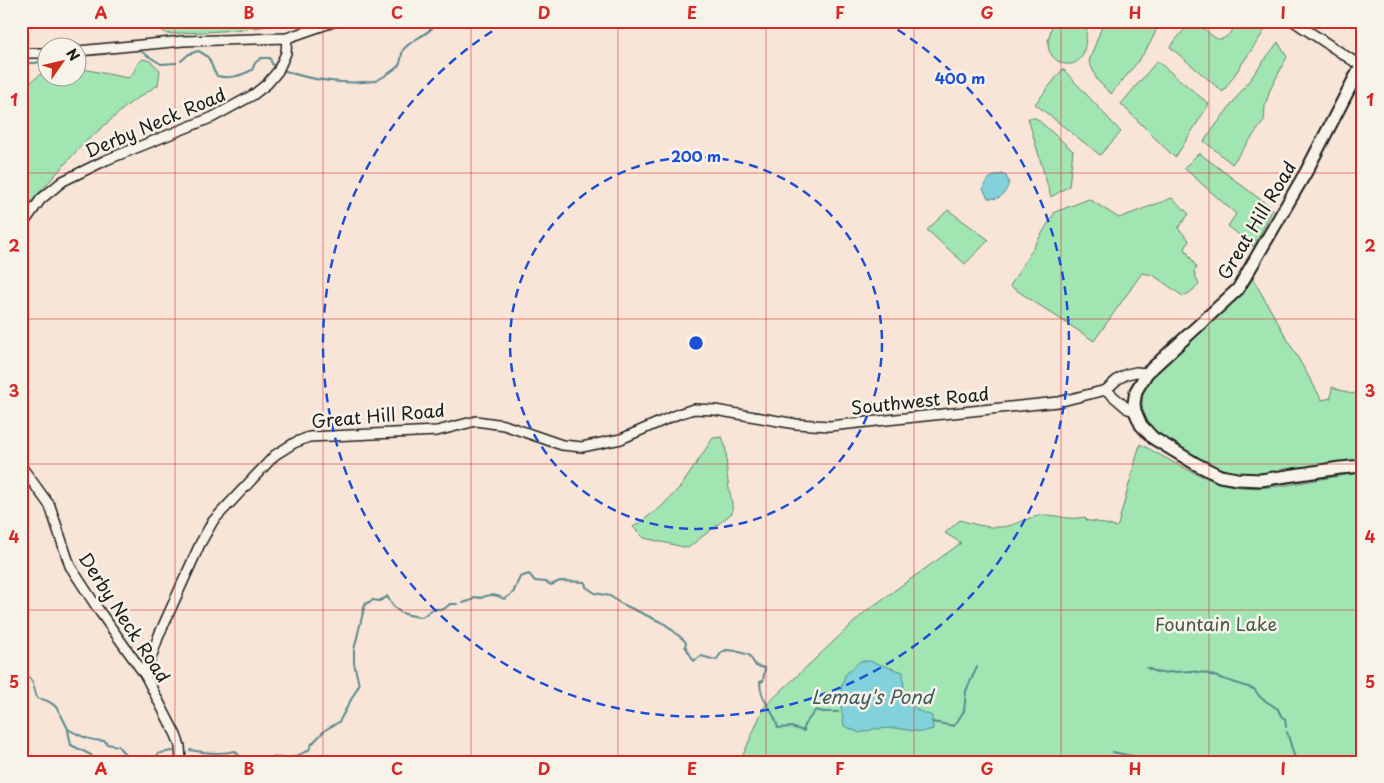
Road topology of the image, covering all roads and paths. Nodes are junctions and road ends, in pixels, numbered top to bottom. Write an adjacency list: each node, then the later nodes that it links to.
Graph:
1 (336, 21): 3 (street)
2 (1293, 21): 7 (street)
3 (287, 38): 4 (street); 8 (street, Derby Neck Road)
4 (88, 50)
5 (21, 53): 6 (street)
6 (38, 53)
7 (1362, 64): 9 (main road, Great Hill Road)
8 (21, 227)
9 (1147, 373): 10 (street, Southwest Road); 11 (main road)
10 (1106, 390): 11 (street); 12 (street, Southwest Road)
11 (1135, 412): 14 (main road)
12 (736, 413): 15 (street, Great Hill Road)
13 (21, 466): 15 (street, Derby Neck Road)
14 (1363, 466)
15 (146, 675): 16 (street, Derby Neck Road)
16 (181, 762)

